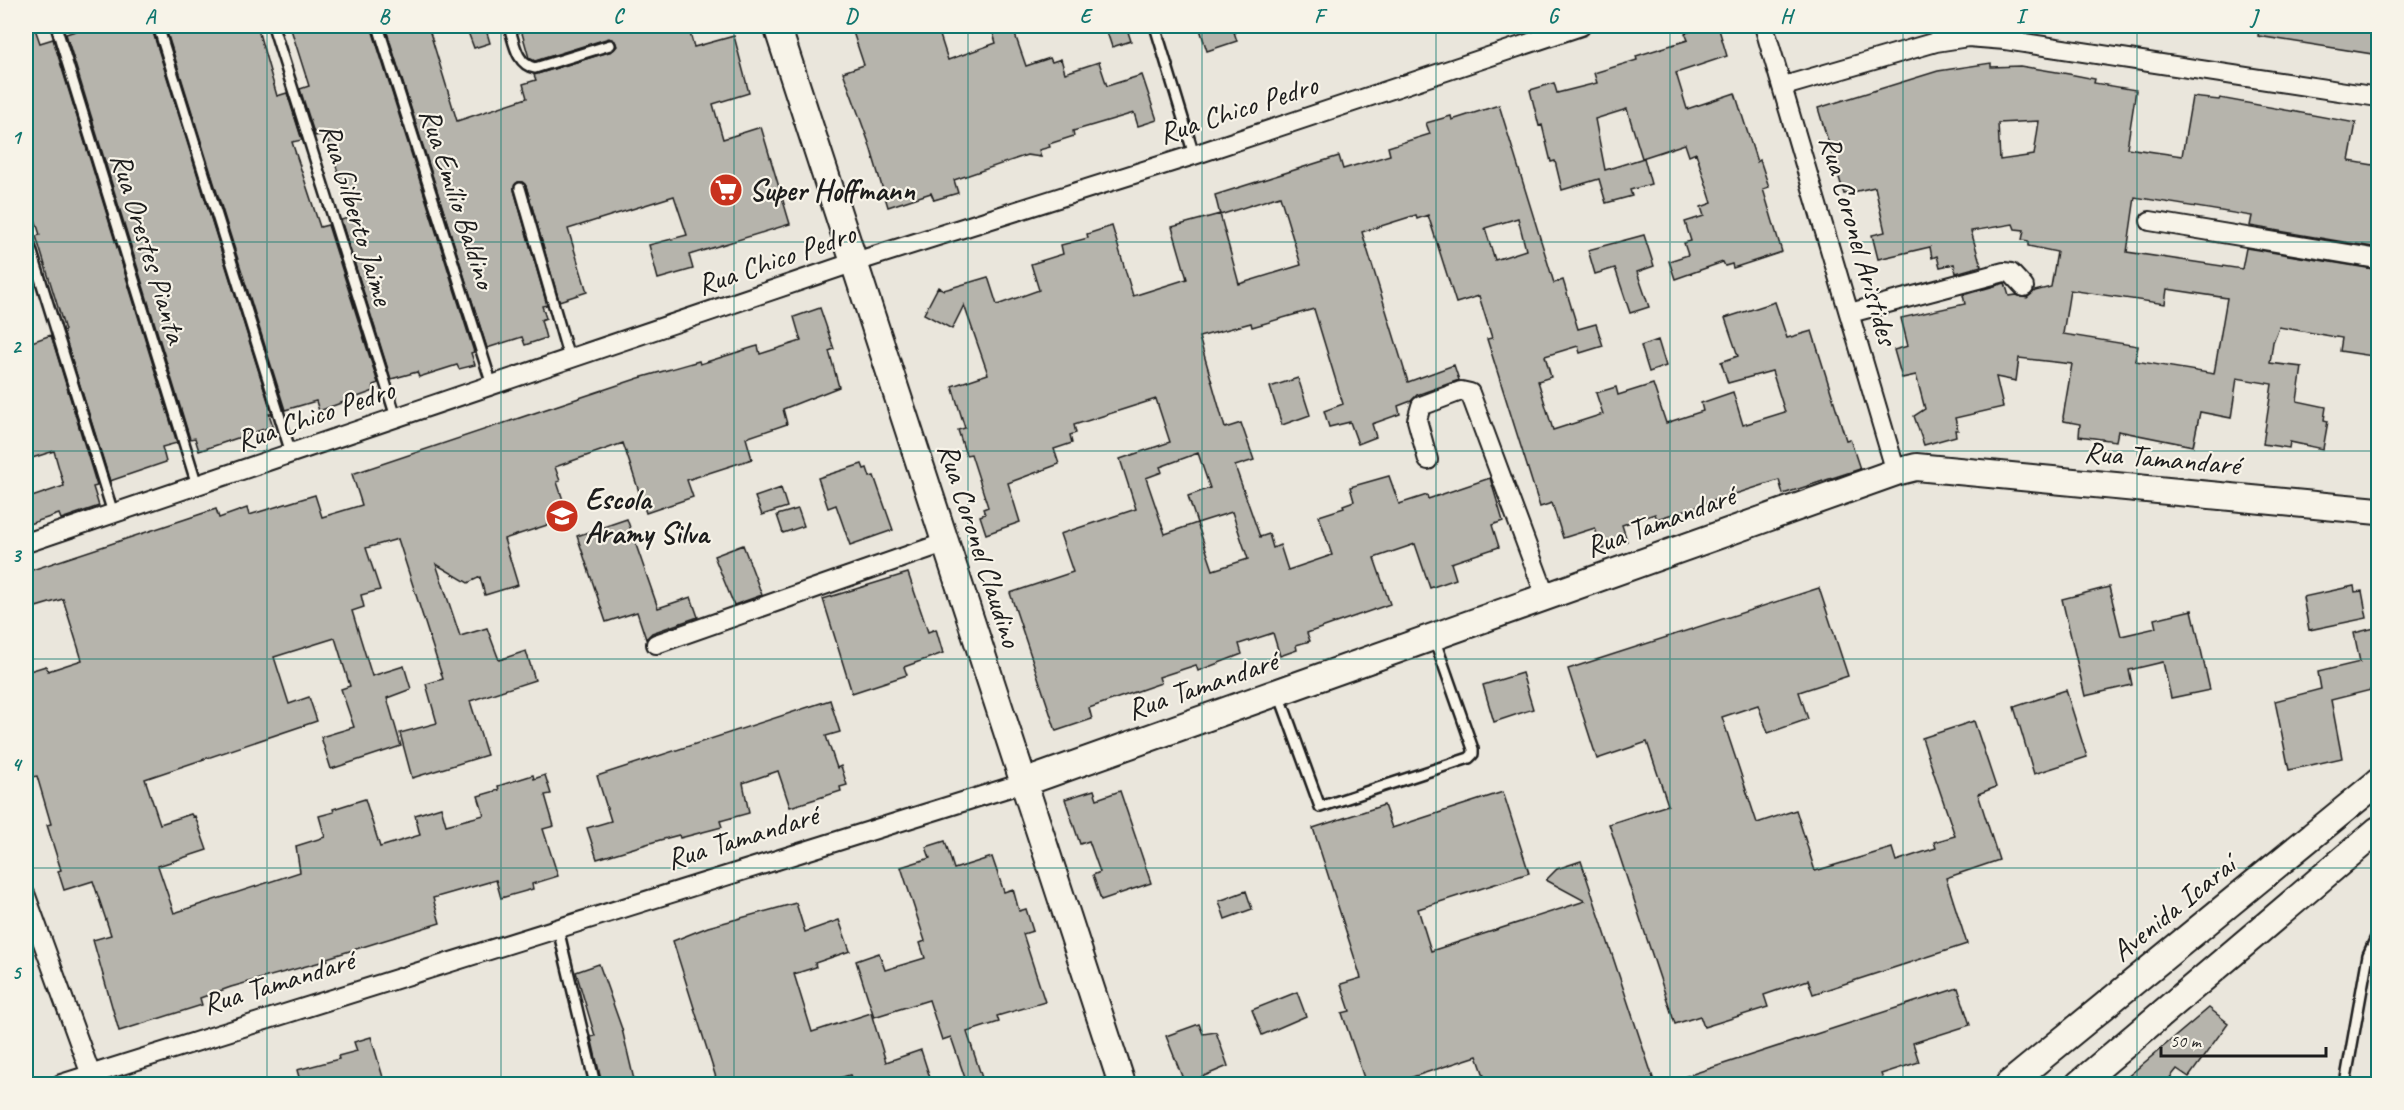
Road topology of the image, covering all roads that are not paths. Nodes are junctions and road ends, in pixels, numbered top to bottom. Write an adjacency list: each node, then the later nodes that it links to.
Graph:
1 (56, 26): 27 (lane, Rua Orestes Pianta)
2 (158, 26): 24 (lane)
3 (273, 26): 23 (lane, Rua Gilberto Jaime)
4 (378, 26): 22 (lane, Rua Emílio Baldino)
5 (509, 26): 10 (lane)
6 (777, 26): 18 (street, Rua Coronel Claudino)
7 (1155, 26): 13 (lane)
8 (1581, 26): 13 (street, Rua Chico Pedro)
9 (1764, 26): 11 (street, Rua Coronel Aristides)
10 (610, 45)
11 (1784, 87): 12 (street); 20 (street, Rua Coronel Aristides)
12 (2379, 97)
13 (1194, 155): 18 (street, Rua Chico Pedro)
14 (519, 188): 21 (lane)
15 (2150, 221): 17 (street)
16 (26, 233): 29 (lane)
17 (2379, 259)
18 (852, 263): 21 (street, Rua Chico Pedro); 31 (street, Rua Coronel Claudino)
19 (2024, 287): 20 (street)
20 (1850, 312): 26 (street, Rua Coronel Aristides)
21 (569, 358): 22 (street, Rua Chico Pedro)
22 (492, 385): 23 (street, Rua Chico Pedro)
23 (396, 417): 24 (street, Rua Chico Pedro)
24 (291, 453): 27 (street, Rua Chico Pedro)
25 (1428, 460): 32 (street)
26 (1896, 472): 28 (street, Rua Tamandaré); 32 (street, Rua Tamandaré)
27 (197, 485): 29 (street, Rua Chico Pedro)
28 (2379, 511)
29 (113, 513): 30 (street, Rua Chico Pedro)
30 (26, 543)
31 (944, 543): 34 (street); 37 (street, Rua Coronel Claudino)
32 (1546, 597): 33 (street, Rua Tamandaré)
33 (1434, 638): 35 (street, Rua Tamandaré); 35 (lane)
34 (657, 644)
35 (1278, 693): 37 (street, Rua Tamandaré)
36 (2379, 782): 46 (street, Avenida Icaraí)
37 (1023, 783): 40 (street, Rua Tamandaré); 45 (street, Rua Coronel Claudino)
38 (2379, 830): 47 (street)
39 (26, 896): 42 (street)
40 (558, 929): 42 (street, Rua Tamandaré); 44 (lane)
41 (2379, 933): 48 (lane)
42 (90, 1075): 43 (street, Rua Tamandaré)
43 (62, 1084)
44 (595, 1084)
45 (1122, 1084)
46 (2009, 1084)
47 (2079, 1084)
48 (2345, 1084)

